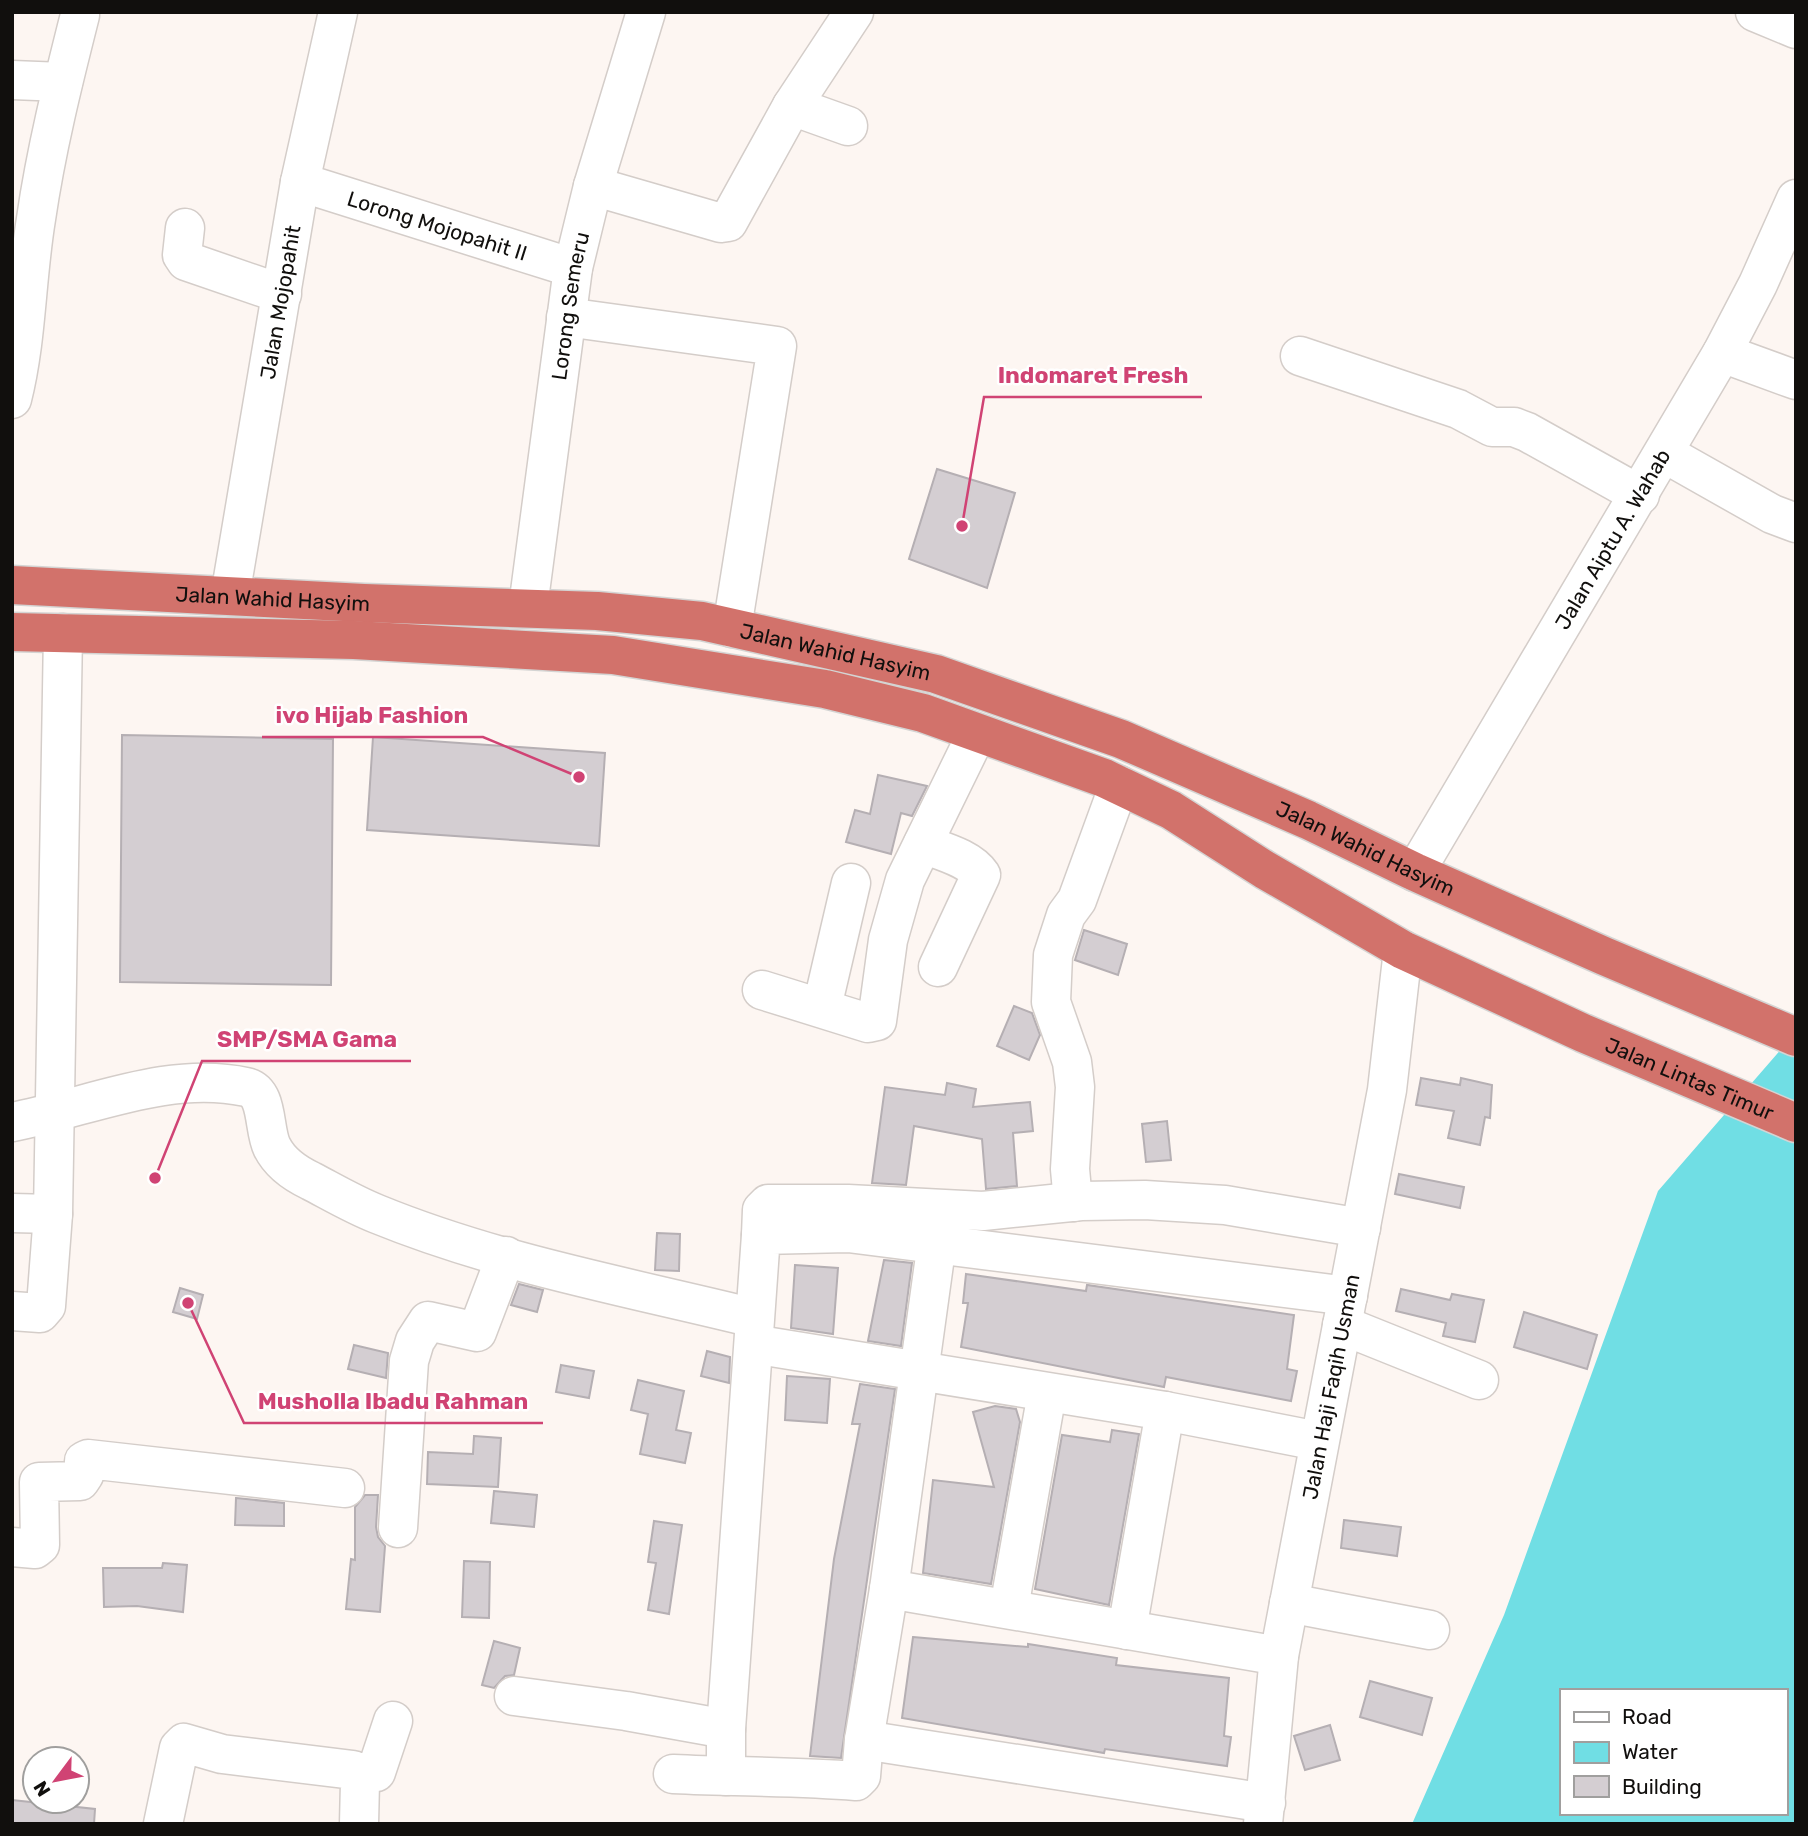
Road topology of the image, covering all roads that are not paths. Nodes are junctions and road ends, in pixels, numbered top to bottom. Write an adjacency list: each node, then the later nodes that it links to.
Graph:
1 (338, 12): 11 (street, Jalan Mojopahit)
2 (646, 12): 12 (street, Lorong Semeru)
3 (854, 12): 9 (street)
4 (1755, 12): 6 (street)
5 (80, 15): 8 (street)
6 (1796, 29)
7 (12, 80): 8 (street)
8 (63, 82): 14 (street)
9 (792, 106): 10 (street); 12 (street)
10 (848, 127)
11 (300, 182): 16 (street, Lorong Mojopahit II); 17 (street, Jalan Mojopahit)
12 (593, 186): 16 (street, Lorong Semeru)
13 (1796, 199): 19 (street, Jalan Aiptu A. Wahab)
14 (24, 219): 21 (street)
15 (185, 228): 17 (street)
16 (573, 268): 18 (street, Lorong Semeru)
17 (282, 294): 27 (street, Jalan Mojopahit)
18 (566, 317): 28 (street, Lorong Semeru); 29 (street)
19 (1722, 353): 22 (street); 23 (street, Jalan Aiptu A. Wahab)
20 (1300, 356): 24 (street)
21 (15, 375)
22 (1796, 380)
23 (1664, 453): 24 (street, Jalan Aiptu A. Wahab); 25 (street)
24 (1640, 495): 37 (street, Jalan Aiptu A. Wahab)
25 (1796, 523)
26 (12, 585): 27 (highway, Jalan Wahid Hasyim)
27 (230, 596): 28 (highway, Jalan Wahid Hasyim)
28 (528, 607): 29 (highway, Jalan Wahid Hasyim)
29 (732, 628): 32 (highway, Jalan Wahid Hasyim)
30 (12, 632): 31 (highway, Jalan Wahid Hasyim)
31 (63, 633): 33 (highway, Jalan Wahid Hasyim); 45 (street)
32 (833, 649): 33 (highway); 37 (highway, Jalan Wahid Hasyim)
33 (825, 690): 34 (highway, Jalan Wahid Hasyim)
34 (976, 733): 35 (highway, Jalan Wahid Hasyim); 36 (street)
35 (1119, 785): 39 (highway, Jalan Wahid Hasyim); 48 (street)
36 (923, 844): 40 (street); 42 (street)
37 (1415, 872): 44 (highway, Jalan Wahid Hasyim)
38 (851, 883): 42 (street)
39 (1403, 950): 43 (highway, Jalan Wahid Hasyim); 52 (street, Jalan Haji Faqih Usman)
40 (938, 967)
41 (762, 990): 42 (street)
42 (822, 1007)
43 (1583, 1033): 47 (highway, Jalan Lintas Timur)
44 (1796, 1037)
45 (54, 1114): 46 (street); 50 (street); 54 (street)
46 (12, 1122)
47 (1796, 1123)
48 (1073, 1202): 51 (street); 52 (street)
49 (12, 1213): 50 (street)
50 (53, 1214): 55 (street)
51 (848, 1218): 53 (street); 57 (street)
52 (1361, 1228): 56 (street, Jalan Haji Faqih Usman)
53 (937, 1242): 56 (street); 58 (street)
54 (506, 1256): 57 (street); 64 (street)
55 (12, 1311)
56 (1345, 1311): 59 (street); 62 (street, Jalan Haji Faqih Usman)
57 (760, 1332): 58 (street); 74 (street)
58 (920, 1373): 60 (street); 66 (street)
59 (1479, 1380)
60 (1046, 1393): 61 (street); 68 (street)
61 (1165, 1411): 62 (street); 69 (street)
62 (1318, 1441): 67 (street, Jalan Haji Faqih Usman)
63 (345, 1488): 65 (street)
64 (398, 1528)
65 (12, 1547)
66 (889, 1590): 68 (street); 75 (street)
67 (1289, 1603): 70 (street); 71 (street, Jalan Haji Faqih Usman)
68 (1009, 1608): 69 (street)
69 (1127, 1630): 71 (street)
70 (1430, 1630)
71 (1279, 1656): 79 (street, Jalan Haji Faqih Usman)
72 (514, 1696): 74 (street)
73 (393, 1721): 76 (street)
74 (726, 1729): 78 (street)
75 (864, 1740): 78 (street); 79 (street)
76 (356, 1772): 80 (street); 81 (street)
77 (673, 1774): 78 (street)
78 (726, 1776)
79 (1265, 1813)
80 (163, 1824)
81 (359, 1824)

